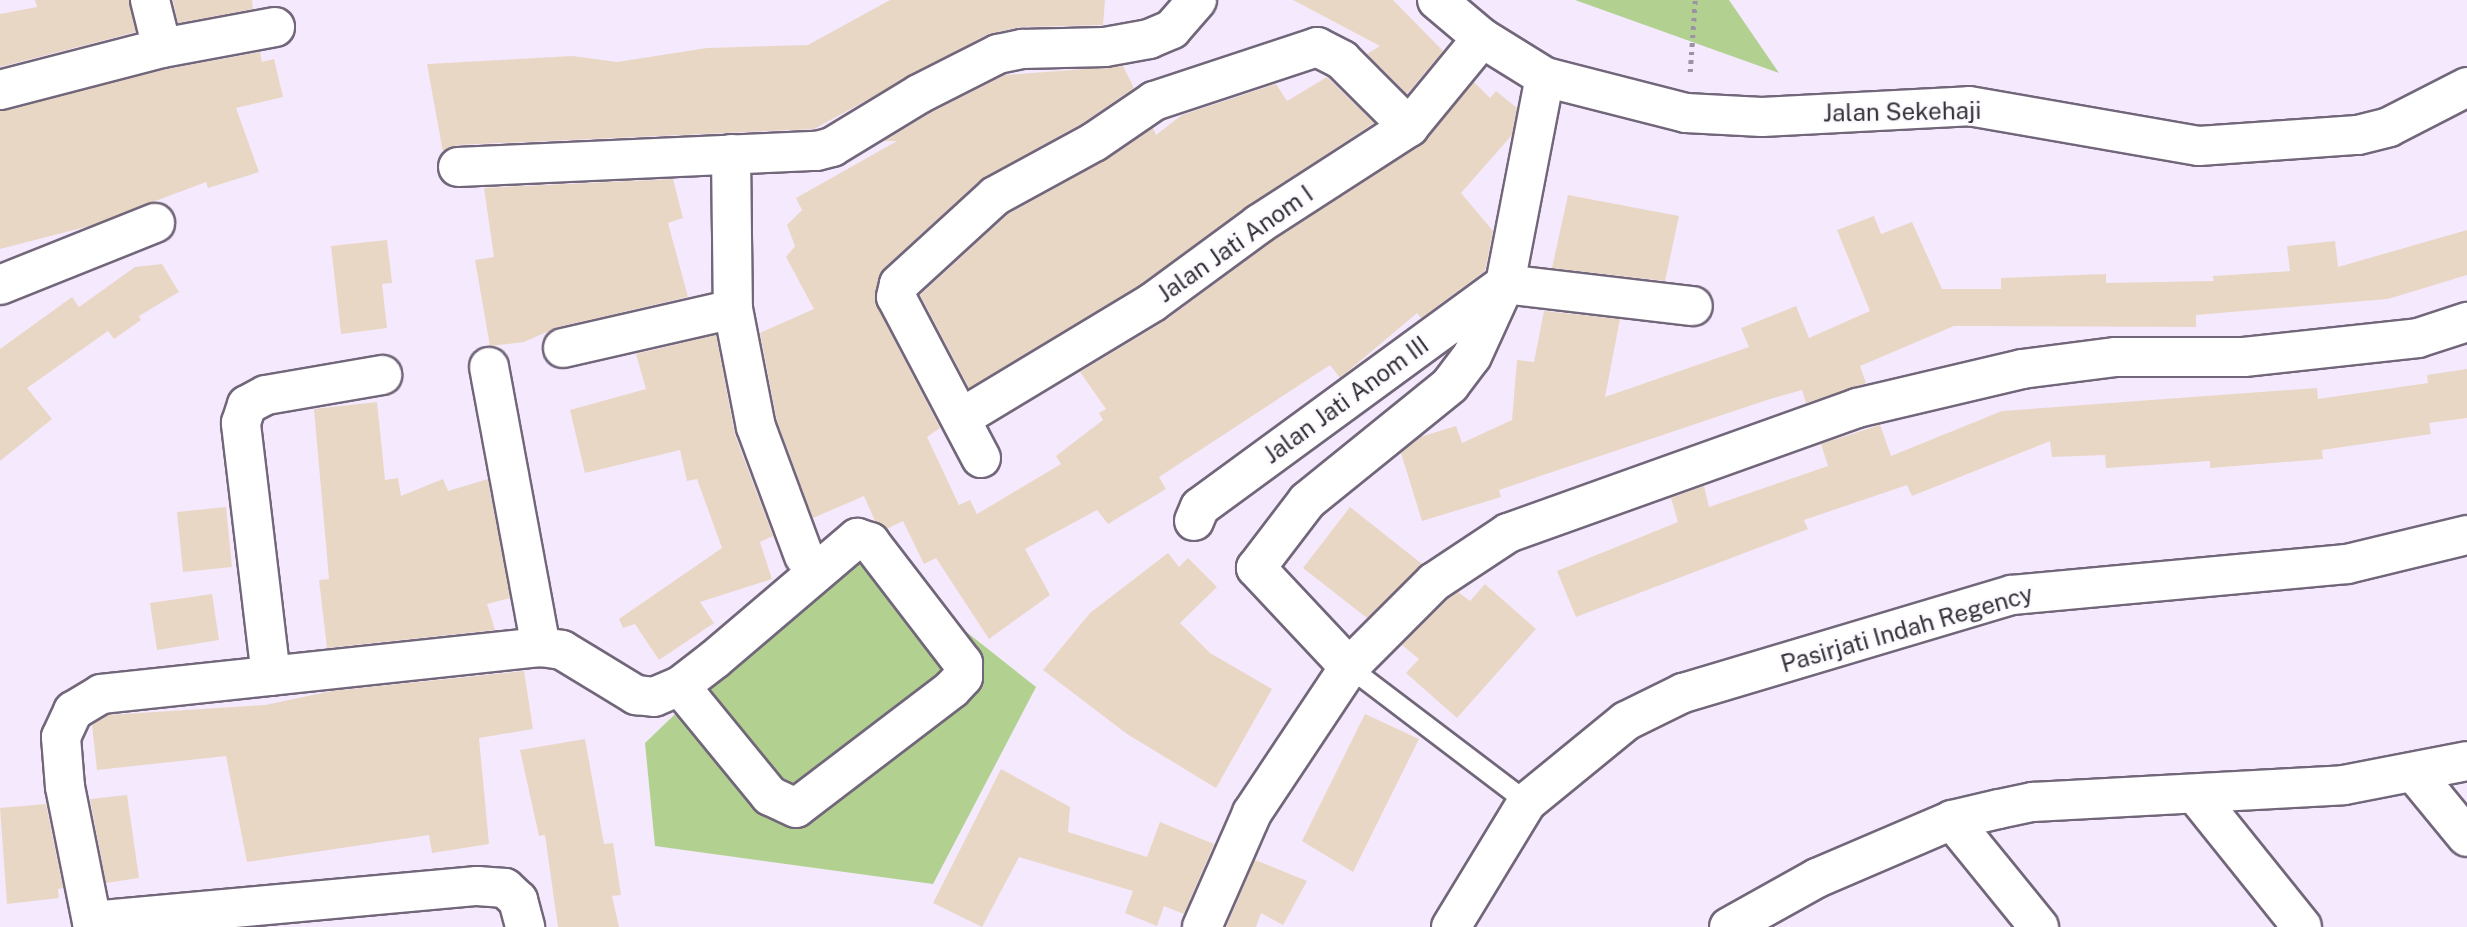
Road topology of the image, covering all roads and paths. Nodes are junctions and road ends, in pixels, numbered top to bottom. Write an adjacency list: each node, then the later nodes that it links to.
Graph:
1 (150, 0): 7 (street)
2 (1197, 0): 13 (street)
3 (1437, 0): 6 (street, Jalan Sekehaji)
4 (1695, 0): 11 (path)
5 (275, 27): 7 (street)
6 (1482, 38): 8 (street, Jalan Sekehaji); 12 (street, Jalan Jati Anom I)
7 (162, 48): 10 (street)
8 (1545, 77): 11 (street, Jalan Sekehaji); 16 (street)
9 (2467, 88): 11 (street, Jalan Sekehaji)
10 (0, 90)
11 (1686, 113)
12 (1409, 127): 24 (street, Jalan Jati Anom I); 24 (street)
13 (731, 154): 14 (street); 19 (street)
14 (458, 167)
15 (155, 223): 17 (street)
16 (1505, 284): 18 (street); 26 (street, Jalan Jati Anom III); 30 (street)
17 (0, 285)
18 (1693, 306)
19 (733, 309): 21 (street); 28 (street)
20 (2467, 322): 30 (street)
21 (563, 348)
22 (489, 367): 29 (street)
23 (382, 375): 31 (street)
24 (961, 418): 25 (street)
25 (981, 458)
26 (1194, 521)
27 (2467, 535): 36 (street, Pasirjati Indah Regency)
28 (804, 556)
29 (541, 647): 31 (street); 32 (street)
30 (1349, 667): 36 (lane); 42 (street)
31 (271, 676): 40 (street)
32 (680, 686): 32 (street)
33 (2467, 761): 34 (street)
34 (2416, 775): 35 (street); 38 (street)
35 (2196, 795): 37 (street); 46 (street)
36 (1527, 802): 43 (street, Pasirjati Indah Regency)
37 (1952, 820): 39 (street); 45 (street)
38 (2467, 837)
39 (1770, 916): 44 (street)
40 (92, 924): 41 (street)
41 (525, 927)
42 (1202, 927)
43 (1451, 927)
44 (1729, 927)
45 (2039, 927)
46 (2302, 927)

